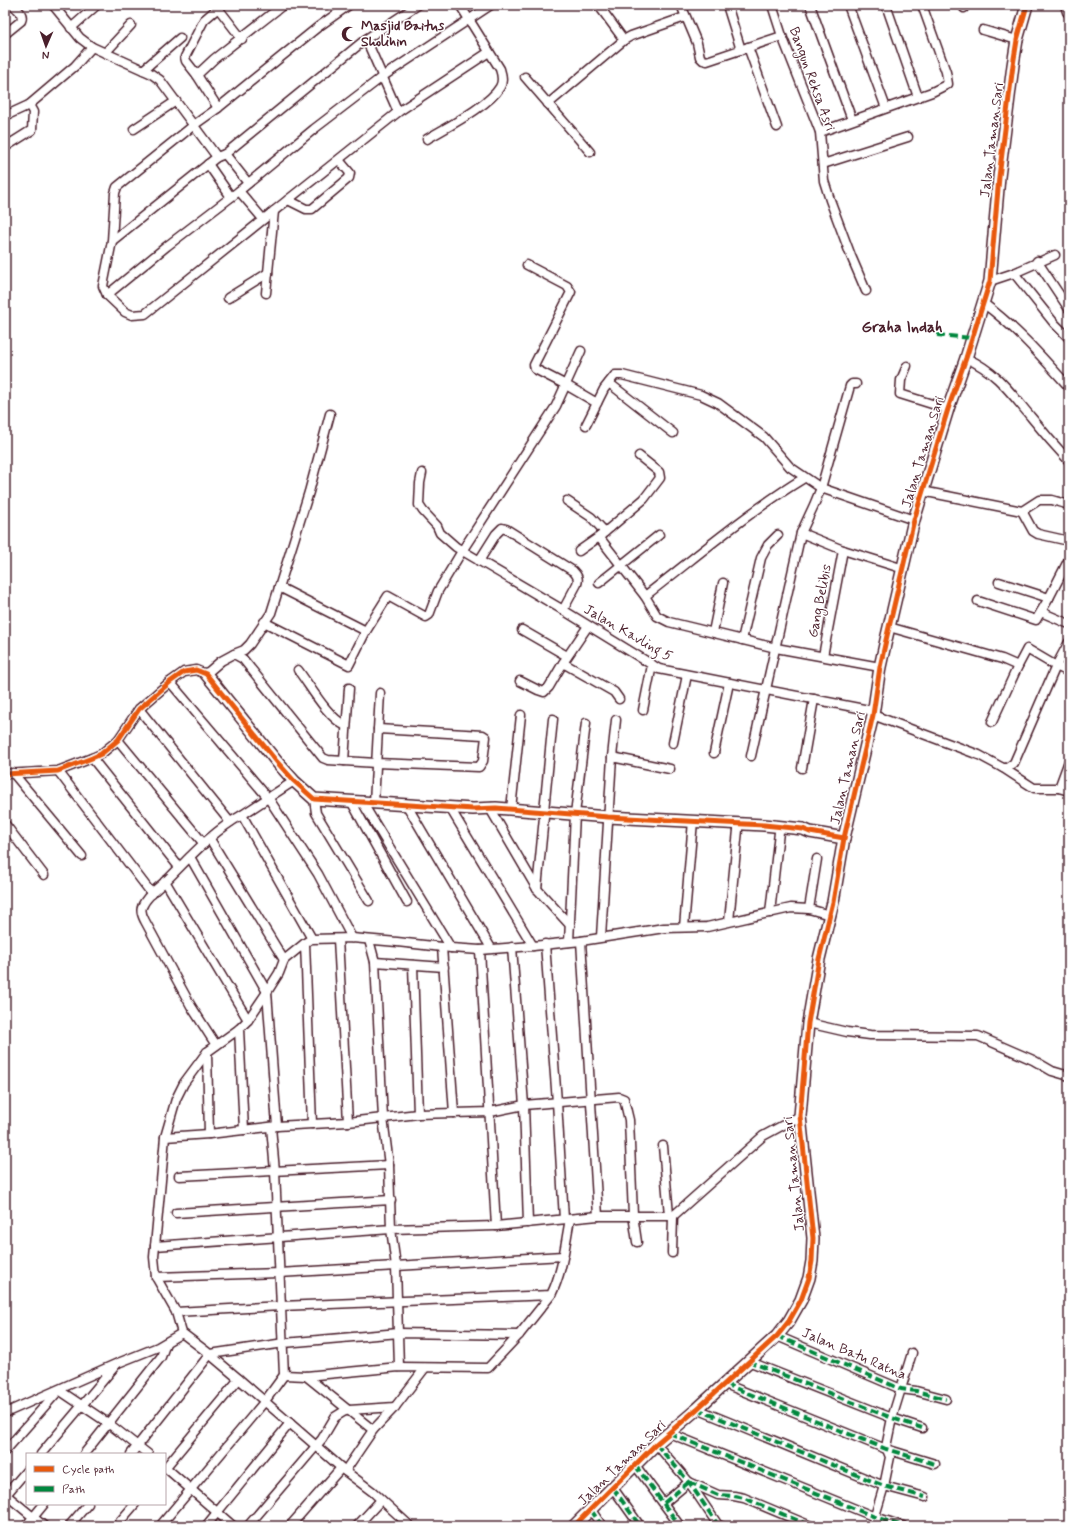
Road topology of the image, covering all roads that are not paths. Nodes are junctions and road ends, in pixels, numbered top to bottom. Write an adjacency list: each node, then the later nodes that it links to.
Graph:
1 (13, 5): 26 (street)
2 (53, 5): 24 (street)
3 (97, 5): 24 (street)
4 (283, 5): 29 (street)
5 (349, 5): 45 (street)
6 (418, 5): 30 (street)
7 (460, 5): 22 (street)
8 (491, 5): 22 (street)
9 (681, 5): 21 (street)
10 (727, 5): 34 (street)
11 (772, 5): 27 (street, Bangun Reksa Asri)
12 (810, 5): 49 (street)
13 (848, 5): 46 (street)
14 (886, 5): 41 (street)
15 (922, 5): 41 (street)
16 (1027, 5): 32 (street, Jalan Taman Sari)
17 (1065, 5): 20 (street)
18 (219, 6): 29 (street); 38 (street)
19 (599, 6): 31 (street)
20 (1069, 14)
21 (685, 17): 31 (street); 34 (street)
22 (469, 20): 35 (street); 39 (street)
23 (131, 26): 36 (street)
24 (71, 28): 33 (street)
25 (983, 30): 32 (street)
26 (5, 34)
27 (782, 36): 34 (street); 53 (street, Bangun Reksa Asri)
28 (180, 38): 37 (street)
29 (242, 39): 38 (street)
30 (366, 39): 39 (street); 58 (street)
31 (624, 40): 43 (street)
32 (1017, 40): 74 (street, Jalan Taman Sari)
33 (92, 47): 36 (street); 44 (street)
34 (745, 48): 51 (street)
35 (488, 52): 47 (street); 55 (street)
36 (105, 53): 37 (street)
37 (142, 70): 42 (street)
38 (197, 75): 45 (street)
39 (382, 77): 47 (street); 62 (street)
40 (526, 77): 43 (street)
41 (918, 97): 46 (street)
42 (176, 101): 50 (street); 52 (street)
43 (548, 104): 57 (street)
44 (29, 105): 48 (street); 56 (street)
45 (218, 108): 50 (street)
46 (886, 108): 49 (street)
47 (398, 112): 59 (street)
48 (5, 116)
49 (852, 120): 53 (street)
50 (194, 125): 58 (street); 68 (street)
51 (777, 127)
52 (134, 129)
53 (820, 132): 61 (street, Bangun Reksa Asri)
54 (908, 137): 61 (street)
55 (427, 138)
56 (5, 147)
57 (590, 152)
58 (221, 155): 60 (street); 62 (street)
59 (339, 160): 65 (street); 65 (street)
60 (208, 164): 64 (street); 68 (street)
61 (823, 164): 75 (street, Bangun Reksa Asri)
62 (248, 183): 63 (street)
63 (239, 191): 64 (street); 67 (street)
64 (231, 197): 77 (street)
65 (288, 200): 66 (street)
66 (274, 211): 67 (street); 72 (street)
67 (263, 220): 77 (street)
68 (112, 241): 77 (street)
69 (1055, 255): 70 (street)
70 (1037, 262): 73 (street); 80 (street)
71 (527, 265): 87 (street)
72 (268, 273): 76 (street); 78 (street)
73 (1014, 273): 74 (street); 81 (street)
74 (990, 281): 79 (street, Jalan Taman Sari)
75 (866, 291)
76 (266, 293)
77 (107, 295)
78 (228, 298)
79 (983, 303): 83 (street, Jalan Taman Sari); 88 (street)
80 (1069, 309)
81 (1069, 338)
82 (581, 351): 87 (street)
83 (966, 358): 90 (street, Jalan Taman Sari); 95 (street)
84 (906, 366): 90 (street)
85 (609, 383): 89 (street); 93 (street); 97 (street)
86 (856, 384): 98 (street)
87 (566, 385): 89 (street); 109 (street)
88 (1069, 387)
89 (597, 403): 92 (street)
90 (948, 408): 99 (street, Jalan Taman Sari)
91 (330, 414): 119 (street)
92 (586, 425)
93 (673, 432)
94 (639, 456): 106 (street)
95 (1069, 461)
96 (422, 473): 109 (street, Jalan Kavling 5)
97 (804, 478): 98 (street); 120 (street)
98 (820, 488): 103 (street); 105 (street)
99 (922, 491): 102 (street); 103 (street, Jalan Taman Sari)
100 (567, 501): 106 (street)
101 (1069, 505): 102 (street)
102 (1022, 511): 108 (street)
103 (914, 520): 115 (street, Jalan Taman Sari)
104 (659, 534): 114 (street)
105 (801, 534): 110 (street); 134 (street)
106 (602, 535): 111 (street); 114 (street)
107 (778, 535): 132 (street)
108 (1069, 541)
109 (459, 549): 113 (street, Jalan Kavling 5); 130 (street)
110 (843, 550): 115 (street); 136 (street, Gang Belibis)
111 (579, 551)
112 (1069, 559): 121 (street)
113 (479, 561): 123 (street, Jalan Kavling 5); 123 (street)
114 (622, 565): 117 (street); 120 (street)
115 (904, 569): 128 (street, Jalan Taman Sari)
116 (998, 582): 121 (street)
117 (599, 583)
118 (723, 583): 131 (street)
119 (279, 587): 125 (street); 130 (street)
120 (645, 596): 131 (street)
121 (1049, 598): 124 (street)
122 (978, 601): 124 (street)
123 (563, 610): 127 (street, Jalan Kavling 5)
124 (1041, 612): 126 (street)
125 (264, 622): 130 (street); 135 (street)
126 (1069, 624)
127 (588, 626): 137 (street); 138 (street, Jalan Kavling 5)
128 (889, 627): 139 (street); 141 (street, Jalan Taman Sari)
129 (522, 630): 137 (street)
130 (366, 631)
131 (713, 632): 132 (street)
132 (742, 640): 134 (street)
133 (1069, 642): 140 (street)
134 (776, 648): 136 (street); 150 (street)
135 (234, 654): 144 (street); 170 (street)
136 (823, 656): 141 (street)
137 (565, 659): 146 (street); 152 (street)
138 (652, 665): 145 (street, Jalan Kavling 5); 155 (street)
139 (1018, 666): 140 (street); 160 (street)
140 (1056, 666): 143 (street); 174 (street)
141 (880, 667): 156 (street, Jalan Taman Sari)
142 (298, 670): 162 (street)
143 (1069, 672)
144 (206, 674): 147 (street); 178 (street)
145 (687, 675): 148 (street, Jalan Kavling 5); 165 (street)
146 (520, 681)
147 (170, 682): 154 (street); 181 (street)
148 (729, 683): 150 (street, Jalan Kavling 5); 166 (street)
149 (349, 688): 162 (street)
150 (767, 690): 153 (street, Jalan Kavling 5); 167 (street)
151 (380, 693): 163 (street)
152 (619, 698)
153 (814, 699): 156 (street, Jalan Kavling 5); 173 (street)
154 (139, 709): 164 (street); 194 (street)
155 (643, 710)
156 (874, 713): 174 (street, Jalan Kavling 5); 202 (street, Jalan Taman Sari)
157 (521, 716): 188 (street)
158 (553, 719): 190 (street)
159 (616, 720): 168 (street)
160 (992, 722)
161 (586, 723): 192 (street)
162 (346, 726): 170 (street)
163 (378, 729): 172 (street); 172 (street)
164 (118, 740): 169 (street); 203 (street)
165 (673, 743)
166 (714, 753)
167 (751, 756)
168 (612, 757): 175 (street); 193 (street)
169 (92, 758): 176 (street); 207 (street)
170 (344, 761): 172 (street)
171 (1069, 761): 179 (street)
172 (376, 764): 185 (street)
173 (802, 768)
174 (1003, 768): 179 (street, Jalan Kavling 5)
175 (670, 769)
176 (58, 771): 177 (street); 211 (street)
177 (9, 774): 204 (street)
178 (294, 781): 181 (street); 182 (street)
179 (1059, 788): 180 (street, Jalan Kavling 5)
180 (1069, 791)
181 (269, 799): 191 (street); 221 (street)
182 (314, 799): 183 (street); 212 (street)
183 (350, 802): 184 (street); 213 (street)
184 (362, 802): 185 (street); 231 (street)
185 (374, 803): 186 (street)
186 (406, 804): 187 (street); 232 (street)
187 (450, 808): 189 (street); 228 (street)
188 (511, 809): 189 (street); 190 (street)
189 (489, 810): 190 (street); 210 (street)
190 (544, 814): 192 (street); 210 (street)
191 (242, 815): 194 (street); 224 (street)
192 (574, 817): 193 (street); 218 (street)
193 (608, 820): 196 (street); 220 (street)
194 (230, 822): 203 (street)
195 (5, 824): 208 (street)
196 (693, 824): 197 (street); 219 (street)
197 (718, 825): 198 (street); 199 (street)
198 (764, 828): 199 (street); 200 (street); 201 (street)
199 (738, 830): 217 (street)
200 (779, 832): 201 (street); 215 (street)
201 (810, 832): 202 (street)
202 (844, 838): 216 (street, Jalan Taman Sari)
203 (207, 841): 205 (street); 234 (street)
204 (82, 856)
205 (190, 857): 207 (street); 238 (street)
206 (817, 859): 214 (street)
207 (180, 867): 209 (street)
208 (44, 875)
209 (165, 881): 211 (street); 239 (street)
210 (537, 889): 218 (street)
211 (152, 894): 242 (street)
212 (369, 901)
213 (407, 902)
214 (809, 909): 215 (street); 216 (street)
215 (770, 914): 217 (street)
216 (830, 915): 240 (street, Jalan Taman Sari)
217 (729, 921): 219 (street)
218 (570, 925): 226 (street)
219 (684, 927): 220 (street)
220 (601, 937): 225 (street)
221 (352, 938): 222 (street); 223 (street)
222 (338, 939): 224 (street); 253 (street)
223 (370, 940): 229 (street); 235 (street)
224 (309, 941): 234 (street); 254 (street)
225 (581, 941): 226 (street); 245 (street)
226 (569, 942): 227 (street)
227 (545, 944): 228 (street); 246 (street)
228 (533, 946): 230 (street)
229 (442, 947): 231 (street); 237 (street)
230 (512, 947): 232 (street); 247 (street)
231 (451, 948): 233 (street)
232 (491, 948): 233 (street)
233 (480, 950): 248 (street)
234 (284, 960): 238 (street)
235 (375, 962): 236 (street); 252 (street)
236 (413, 965): 237 (street); 250 (street)
237 (444, 967): 249 (street)
238 (267, 992): 239 (street); 255 (street)
239 (248, 1020): 241 (street)
240 (808, 1023): 244 (street); 251 (street, Jalan Taman Sari)
241 (239, 1029): 242 (street); 256 (street)
242 (216, 1045): 243 (street)
243 (207, 1052): 257 (street); 258 (street)
244 (1069, 1076)
245 (591, 1099): 246 (street); 266 (street); 267 (street)
246 (557, 1102): 247 (street); 269 (street)
247 (524, 1105): 248 (street); 270 (street)
248 (490, 1112): 249 (street); 271 (street)
249 (454, 1113): 250 (street)
250 (418, 1114): 252 (street)
251 (800, 1116): 268 (street); 288 (street, Jalan Taman Sari)
252 (383, 1118): 253 (street); 260 (street)
253 (348, 1122): 254 (street)
254 (312, 1124): 255 (street)
255 (274, 1126): 256 (street); 261 (street)
256 (244, 1130): 257 (street)
257 (209, 1134): 258 (street)
258 (165, 1137): 275 (street)
259 (663, 1146): 268 (street)
260 (389, 1165): 261 (street); 263 (street)
261 (275, 1171): 262 (street); 264 (street)
262 (179, 1176)
263 (391, 1200): 264 (street); 272 (street)
264 (277, 1207): 265 (street); 273 (street)
265 (176, 1213)
266 (633, 1215): 267 (street); 268 (street); 274 (street)
267 (598, 1216): 269 (street)
268 (671, 1216): 276 (street)
269 (567, 1219): 270 (street); 277 (street)
270 (528, 1223): 271 (street)
271 (496, 1226): 272 (street)
272 (391, 1229): 273 (street); 278 (street)
273 (278, 1236): 275 (street); 279 (street)
274 (637, 1242)
275 (155, 1246): 280 (street)
276 (672, 1253)
277 (563, 1256): 278 (street); 281 (street)
278 (396, 1266): 279 (street); 282 (street)
279 (279, 1273): 280 (street); 283 (street)
280 (156, 1277): 284 (street)
281 (551, 1295): 282 (street); 287 (street)
282 (398, 1301): 283 (street); 286 (street)
283 (281, 1306): 284 (street); 290 (street)
284 (176, 1312): 285 (street)
285 (182, 1333): 289 (street); 292 (street)
286 (399, 1333): 287 (street); 290 (street); 295 (street)
287 (519, 1335): 296 (street)
288 (776, 1336): 293 (street, Jalan Taman Sari); 301 (street, Jalan Batu Ratna)
289 (166, 1343): 294 (street); 311 (street)
290 (284, 1343): 292 (street); 297 (street)
291 (912, 1353): 301 (street)
292 (210, 1354): 299 (street); 317 (street)
293 (748, 1361): 300 (street, Jalan Taman Sari); 310 (street)
294 (118, 1363): 302 (street); 305 (street)
295 (400, 1367): 296 (street); 298 (street)
296 (425, 1368): 306 (street)
297 (284, 1375): 298 (street); 304 (street)
298 (306, 1376): 308 (street)
299 (239, 1379): 304 (street); 327 (street)
300 (725, 1384): 307 (street, Jalan Taman Sari); 319 (street)
301 (901, 1389): 303 (street, Jalan Batu Ratna); 310 (street)
302 (59, 1390): 305 (street); 309 (street); 320 (street)
303 (946, 1399)
304 (265, 1401): 312 (street); 334 (street)
305 (82, 1406): 311 (street); 321 (street)
306 (395, 1407): 308 (street); 314 (street)
307 (697, 1409): 315 (street, Jalan Taman Sari); 332 (street)
308 (349, 1410): 314 (street); 318 (street)
309 (5, 1413)
310 (892, 1418): 313 (street); 319 (street)
311 (108, 1423): 317 (street); 322 (street)
312 (290, 1423): 318 (street); 343 (street)
313 (922, 1428)
314 (373, 1430): 329 (street)
315 (669, 1433): 316 (street, Jalan Taman Sari); 345 (street)
316 (656, 1444): 326 (street, Jalan Taman Sari); 331 (street)
317 (138, 1446): 323 (street); 324 (street)
318 (316, 1446): 329 (street); 353 (street)
319 (886, 1449): 325 (street); 332 (street)
320 (5, 1451)
321 (42, 1453)
322 (85, 1453)
323 (131, 1453)
324 (147, 1453)
325 (934, 1464)
326 (634, 1465): 333 (street, Jalan Taman Sari); 338 (street)
327 (166, 1467)
328 (166, 1469): 334 (street)
329 (343, 1470): 337 (street); 354 (street)
330 (26, 1471): 335 (street)
331 (689, 1482): 338 (street); 361 (street); 362 (street)
332 (884, 1486): 336 (street); 345 (street)
333 (613, 1488): 342 (street, Jalan Taman Sari); 359 (street)
334 (191, 1490): 343 (street); 350 (street)
335 (5, 1495): 344 (street)
336 (925, 1497)
337 (381, 1500): 355 (street); 356 (street)
338 (664, 1503): 360 (street)
339 (43, 1505): 344 (street)
340 (87, 1505): 348 (street)
341 (134, 1505): 349 (street)
342 (591, 1510): 357 (street, Jalan Taman Sari); 358 (street)
343 (217, 1513): 351 (street); 352 (street)
344 (33, 1517): 346 (street); 347 (street)
345 (875, 1517): 363 (street); 364 (street)
346 (26, 1526)
347 (44, 1526)
348 (69, 1526)
349 (116, 1526)
350 (160, 1526)
351 (206, 1526)
352 (233, 1526)
353 (248, 1526)
354 (290, 1526)
355 (357, 1526)
356 (410, 1526)
357 (574, 1526)
358 (602, 1526)
359 (640, 1526)
360 (680, 1526)
361 (719, 1526)
362 (811, 1526)
363 (872, 1526)
364 (903, 1526)

